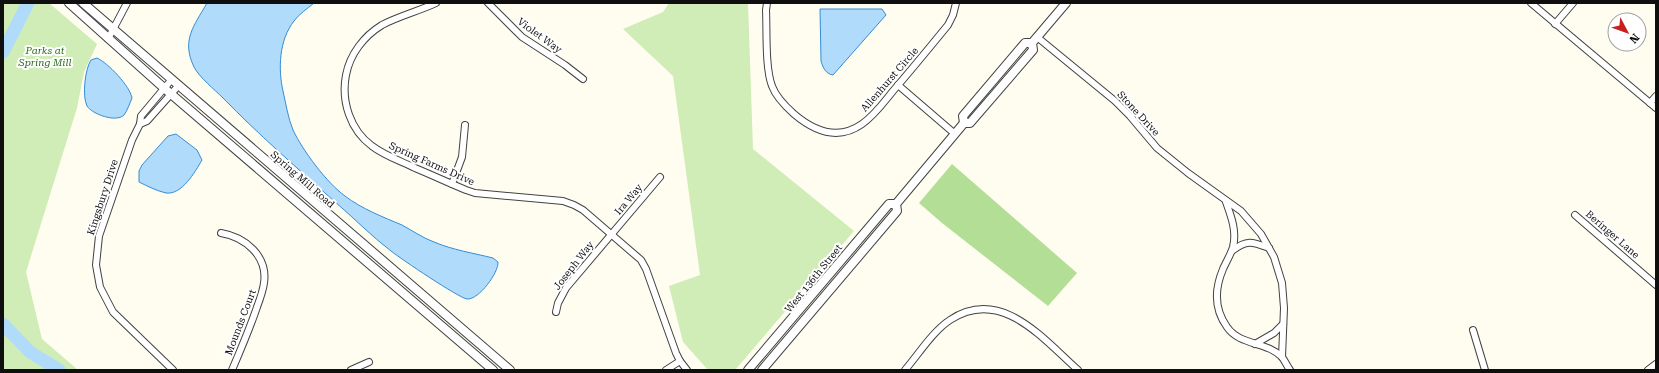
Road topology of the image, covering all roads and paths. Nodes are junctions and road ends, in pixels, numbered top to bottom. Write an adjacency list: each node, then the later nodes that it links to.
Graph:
1 (70, 3): 13 (street, Spring Mill Road)
2 (83, 3): 12 (street, Spring Mill Road)
3 (126, 3): 12 (street)
4 (436, 3): 28 (street, Spring Farms Drive)
5 (488, 3): 16 (street, Violet Way)
6 (767, 3): 18 (street, Allenhurst Circle)
7 (956, 3): 18 (street, Allenhurst Circle)
8 (1066, 3): 14 (street, West 136th Street)
9 (1531, 3): 11 (street)
10 (1573, 3): 11 (street)
11 (1555, 24): 22 (street)
12 (113, 29): 13 (street); 15 (street, Spring Mill Road)
13 (108, 39): 19 (street, Spring Mill Road)
14 (1034, 40): 26 (street, West 136th Street); 29 (street, Stone Drive)
15 (172, 78): 17 (street, Spring Mill Road); 19 (street, Kingsbury Drive)
16 (583, 79)
17 (179, 85): 20 (street, Kingsbury Drive); 49 (street, Spring Mill Road)
18 (898, 85): 26 (street)
19 (164, 88): 20 (street, Spring Mill Road); 24 (street, Kingsbury Drive)
20 (171, 94): 24 (street, Kingsbury Drive); 48 (street, Spring Mill Road)
21 (1656, 96): 22 (street)
22 (1650, 103): 23 (street)
23 (1656, 108)
24 (140, 124): 45 (street, Kingsbury Drive)
25 (465, 125): 28 (street)
26 (955, 134): 30 (street, West 136th Street)
27 (660, 177): 33 (street, Ira Way)
28 (452, 184): 33 (street, Spring Farms Drive)
29 (1226, 202): 34 (street, Stone Drive); 35 (street)
30 (896, 204): 52 (street, West 136th Street); 53 (street, West 136th Street)
31 (1575, 214): 36 (street, Beringer Lane)
32 (221, 233): 46 (street, Mounds Court)
33 (611, 234): 37 (street, Joseph Way); 43 (street, Spring Farms Drive)
34 (1269, 248): 35 (street); 38 (street, Stone Drive)
35 (1231, 252): 40 (street)
36 (1656, 285)
37 (556, 312)
38 (1283, 324): 40 (street); 41 (street, Stone Drive)
39 (1473, 330): 57 (street)
40 (1255, 344): 41 (street)
41 (1282, 357): 56 (street)
42 (369, 362): 47 (street)
43 (680, 362): 50 (street); 51 (street, Spring Farms Drive)
44 (1656, 364): 58 (street)
45 (173, 370)
46 (232, 370)
47 (351, 370)
48 (493, 370)
49 (510, 370)
50 (666, 370)
51 (687, 370)
52 (748, 370)
53 (762, 370)
54 (904, 370): 55 (street)
55 (1078, 370)
56 (1290, 370)
57 (1485, 370)
58 (1648, 370)

